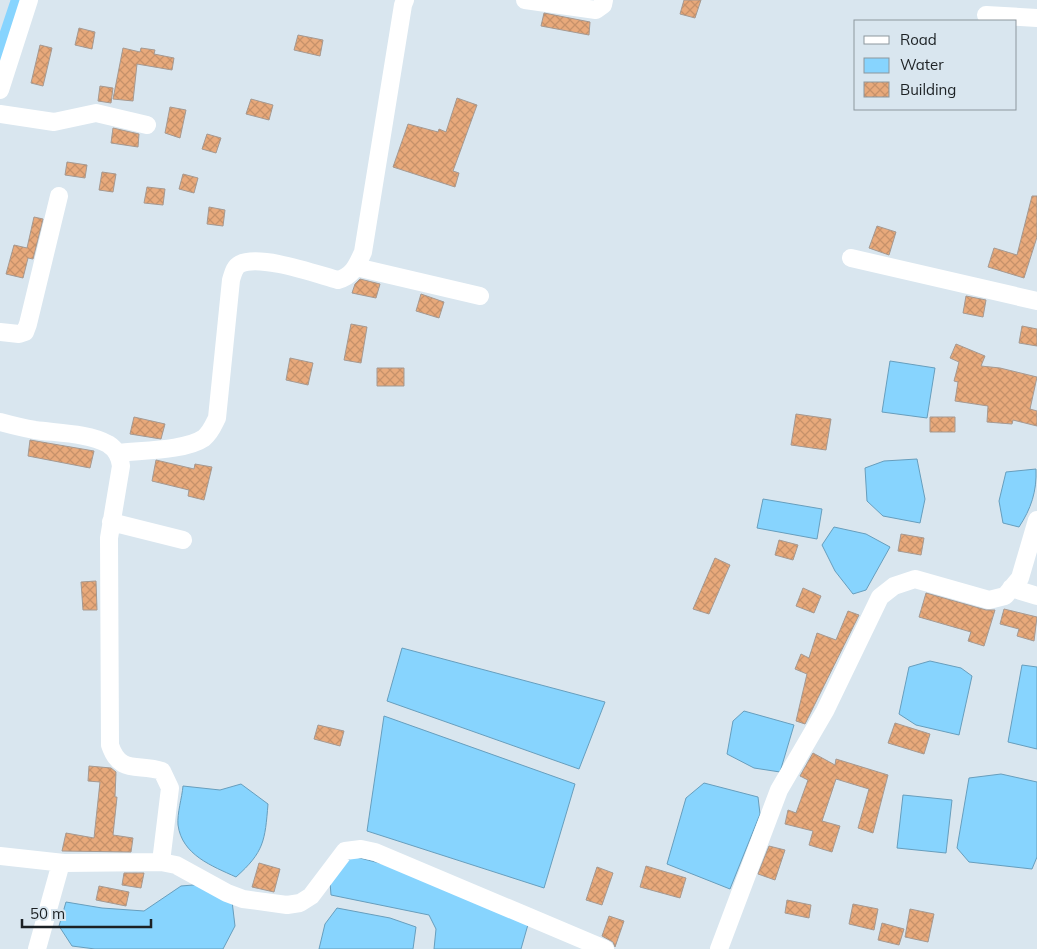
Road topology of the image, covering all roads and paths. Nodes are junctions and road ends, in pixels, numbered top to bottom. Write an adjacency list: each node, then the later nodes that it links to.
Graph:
1 (29, 0): 7 (street)
2 (406, 0): 12 (street)
3 (525, 0): 4 (street)
4 (604, 0)
5 (986, 15): 6 (street)
6 (1037, 18)
7 (0, 90)
8 (0, 114): 9 (street)
9 (147, 124)
10 (59, 196): 15 (street)
11 (851, 258): 14 (street)
12 (356, 267): 13 (street); 17 (street)
13 (480, 296)
14 (1037, 301)
15 (0, 332)
16 (0, 422): 17 (street)
17 (117, 453): 19 (street)
18 (1037, 520): 21 (street)
19 (111, 522): 20 (street); 24 (street)
20 (183, 540)
21 (1011, 588): 22 (street); 28 (street)
22 (1037, 596)
23 (0, 856): 25 (street)
24 (161, 862): 25 (street); 27 (street)
25 (61, 863): 26 (street)
26 (37, 949)
27 (605, 949)
28 (719, 949)

